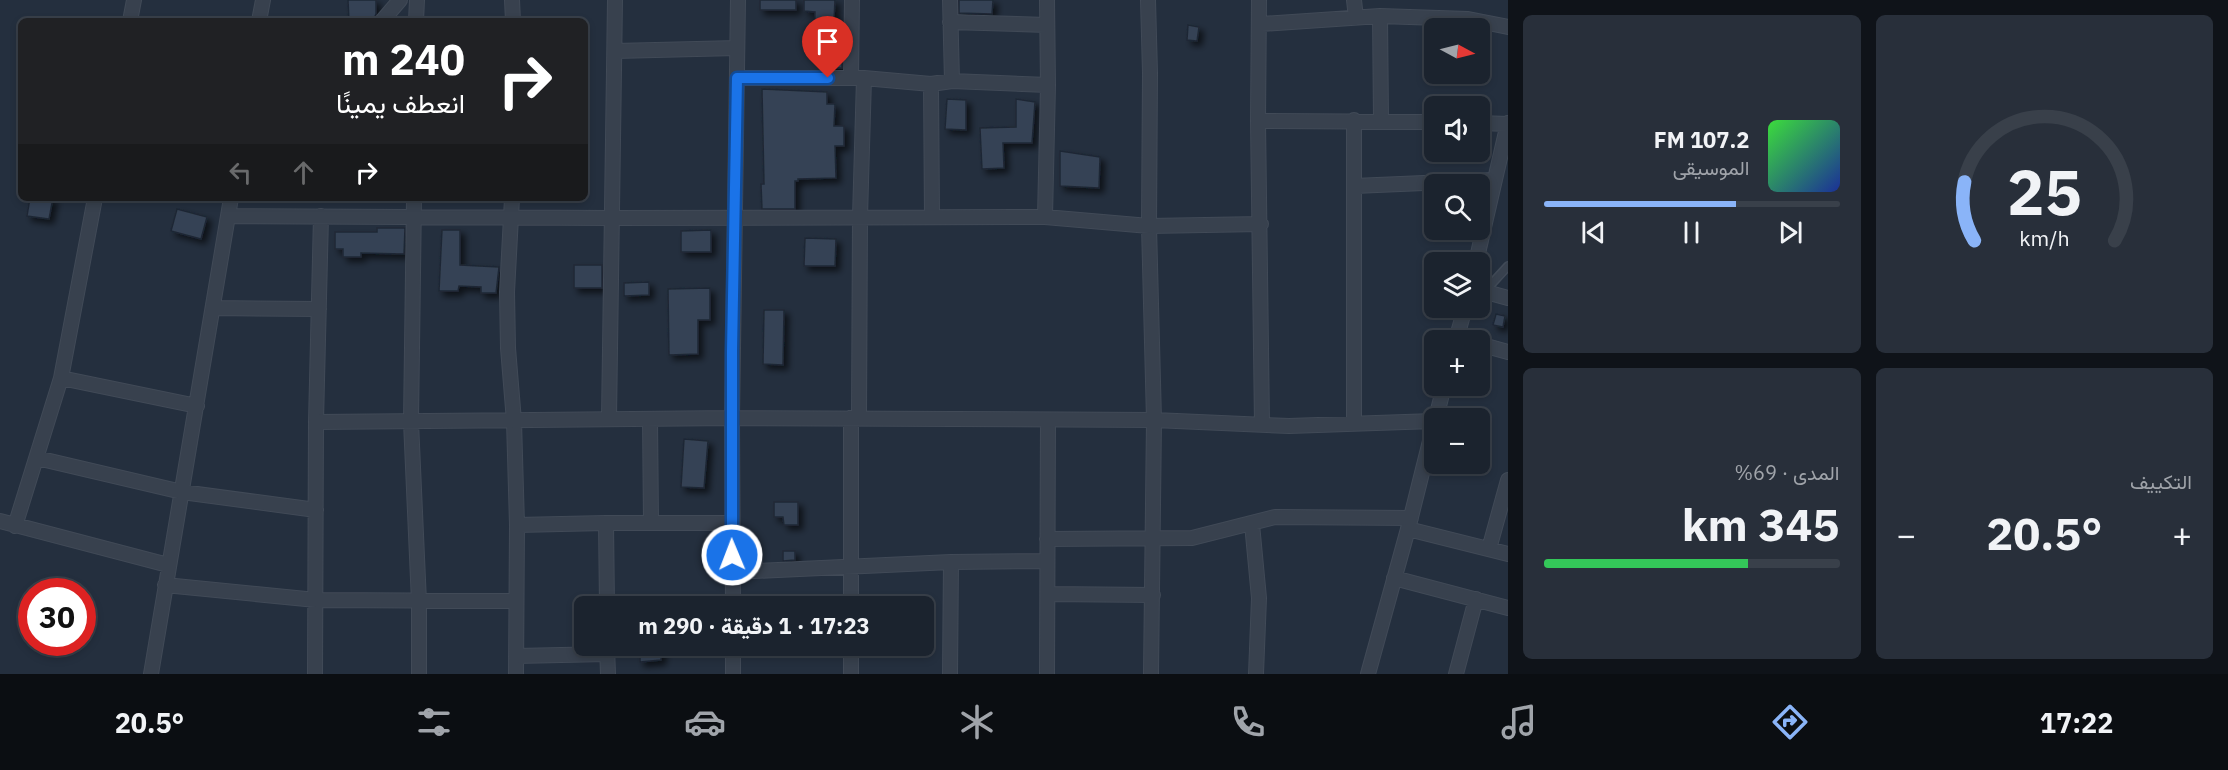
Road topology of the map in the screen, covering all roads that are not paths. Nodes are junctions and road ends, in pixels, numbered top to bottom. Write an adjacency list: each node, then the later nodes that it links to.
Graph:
1 (134, 0): 15 (street)
2 (263, 0): 16 (street)
3 (400, 0): 17 (street)
4 (417, 0): 18 (street)
5 (512, 0): 19 (street)
6 (615, 0): 26 (street)
7 (738, 0): 25 (street)
8 (852, 0): 28 (street)
9 (950, 0): 21 (street)
10 (1047, 0): 23 (street)
11 (1148, 0): 54 (street)
12 (1260, 0): 22 (street)
13 (1354, 0): 20 (street)
14 (1380, 16): 20 (street); 24 (street); 33 (street)
15 (131, 18)
16 (260, 18)
17 (385, 18)
18 (416, 18)
19 (513, 18)
20 (1356, 18): 22 (street)
21 (950, 22): 23 (street); 29 (street)
22 (1260, 24): 34 (street)
23 (1047, 25): 31 (street)
24 (1508, 27)
25 (737, 48): 26 (street); 27 (street)
26 (615, 51): 52 (street)
27 (737, 78): 28 (street); 48 (street)
28 (857, 78): 30 (street); 49 (street)
29 (952, 81): 30 (street); 31 (street)
30 (932, 84): 50 (street)
31 (1048, 85): 51 (street)
32 (1354, 120): 33 (street); 34 (street); 39 (street)
33 (1381, 120): 35 (street)
34 (1258, 121): 53 (street)
35 (1424, 122)
36 (1490, 123): 37 (street)
37 (1508, 124): 38 (street)
38 (1494, 180): 39 (street); 55 (street)
39 (1354, 186): 76 (street)
40 (94, 201): 64 (street)
41 (230, 201): 44 (street)
42 (414, 201): 46 (street)
43 (512, 201): 47 (street)
44 (228, 216): 45 (street); 60 (street)
45 (321, 216): 46 (street); 61 (street)
46 (414, 217): 47 (street); 75 (street)
47 (512, 217): 52 (street); 71 (street)
48 (734, 217): 49 (street); 52 (street); 66 (street)
49 (860, 217): 50 (street); 67 (street)
50 (932, 217): 51 (street)
51 (1045, 217): 54 (street)
52 (611, 218): 68 (street)
53 (1260, 224): 54 (street); 77 (street)
54 (1149, 226): 70 (street)
55 (1478, 252)
56 (1508, 266): 57 (lane)
57 (1490, 283)
58 (1490, 293): 59 (street)
59 (1508, 298)
60 (213, 308): 61 (street); 65 (street)
61 (319, 309): 74 (street)
62 (1490, 347): 63 (street)
63 (1508, 352)
64 (61, 378): 65 (street); 78 (street)
65 (197, 406): 81 (street)
66 (732, 418): 67 (street); 69 (street); 87 (street)
67 (855, 418): 72 (street); 99 (street)
68 (609, 419): 69 (street); 71 (street)
69 (650, 419): 85 (street)
70 (1154, 420): 72 (street); 77 (street); 93 (street)
71 (514, 421): 75 (street); 90 (street)
72 (1048, 421): 92 (street)
73 (1424, 421): 76 (street)
74 (316, 422): 75 (street); 83 (street)
75 (411, 422): 111 (street)
76 (1354, 422): 77 (street)
77 (1262, 424)
78 (37, 458): 81 (street); 91 (street)
79 (1424, 462): 88 (street)
80 (1508, 480): 82 (street)
81 (182, 492): 83 (street); 98 (street)
82 (1505, 504): 94 (street)
83 (316, 510): 109 (street)
84 (0, 521): 91 (street)
85 (651, 522): 86 (street); 87 (street)
86 (606, 523): 90 (street); 105 (street)
87 (732, 523): 100 (street)
88 (1409, 523): 89 (street); 94 (street); 101 (street)
89 (1252, 524): 93 (street); 128 (street)
90 (517, 525): 110 (street)
91 (15, 526): 98 (street)
92 (1047, 539): 93 (street); 96 (street)
93 (1154, 539): 104 (street)
94 (1489, 549): 95 (street)
95 (1508, 554)
96 (1047, 561): 97 (street); 103 (street)
97 (951, 562): 99 (street); 125 (street)
98 (168, 565): 102 (street)
99 (850, 566): 100 (street); 107 (street)
100 (733, 572): 106 (street)
101 (1394, 578): 108 (street); 129 (street)
102 (165, 585): 109 (street); 118 (street)
103 (1048, 594): 104 (street); 126 (street)
104 (1153, 595): 127 (street)
105 (607, 596)
106 (733, 596)
107 (850, 596)
108 (1476, 599): 112 (street); 130 (street)
109 (316, 600): 111 (street); 119 (street)
110 (515, 601): 111 (street); 114 (street)
111 (419, 602): 120 (street)
112 (1508, 608)
113 (574, 652): 114 (street)
114 (516, 656): 121 (street)
115 (607, 656): 122 (street)
116 (733, 656): 123 (street)
117 (851, 656): 124 (street)
118 (151, 674)
119 (315, 674)
120 (419, 674)
121 (516, 674)
122 (608, 674)
123 (733, 674)
124 (851, 674)
125 (950, 674)
126 (1047, 674)
127 (1151, 674)
128 (1256, 674)
129 (1368, 674)
130 (1456, 674)

